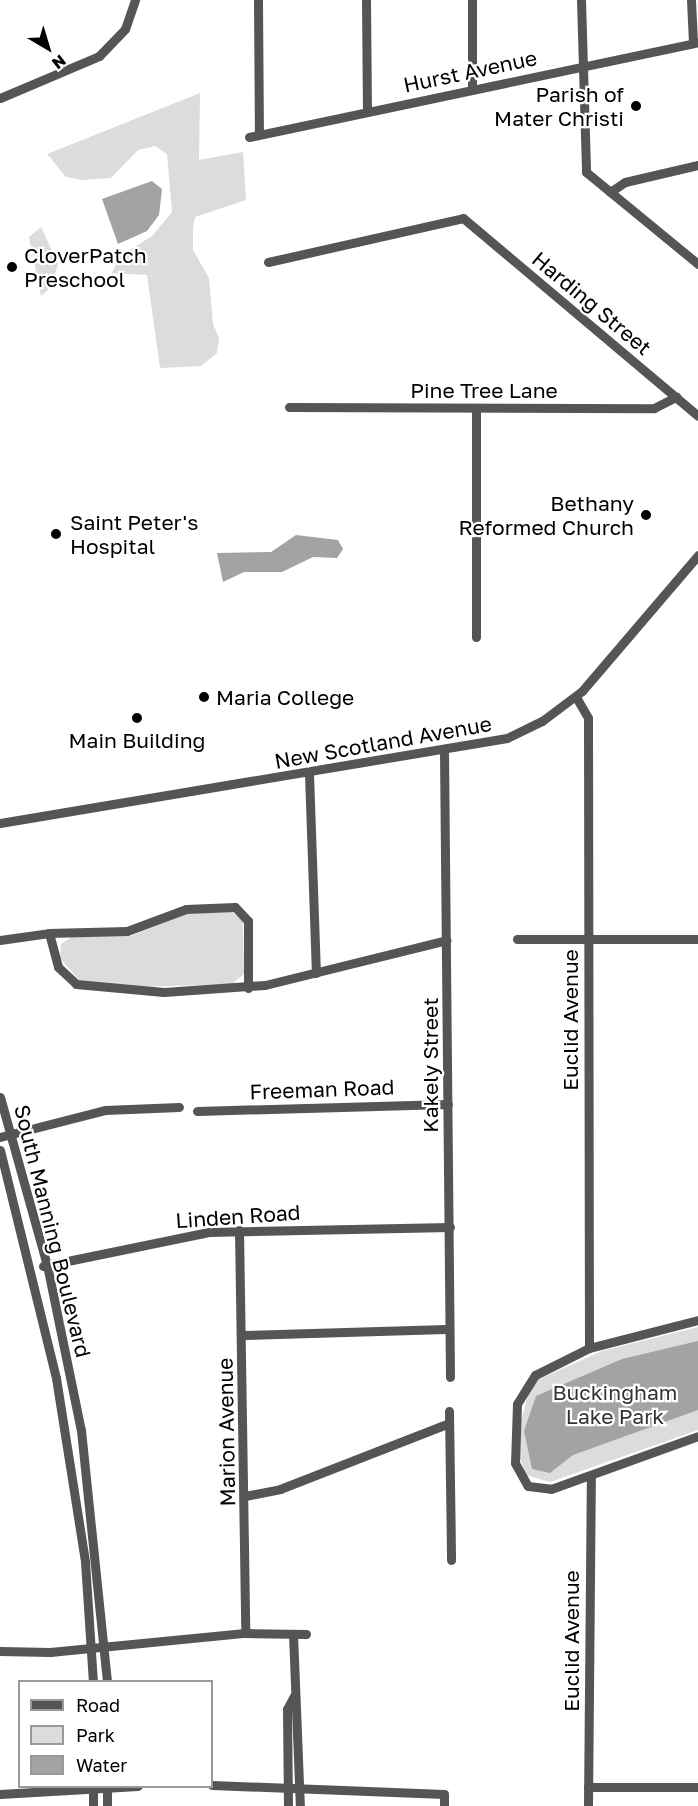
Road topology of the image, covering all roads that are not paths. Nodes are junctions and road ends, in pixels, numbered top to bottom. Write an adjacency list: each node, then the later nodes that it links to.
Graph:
1 (135, 0): 10 (street)
2 (258, 0): 12 (street)
3 (366, 0): 11 (street)
4 (472, 0): 9 (street)
5 (581, 0): 8 (street)
6 (692, 0): 7 (street)
7 (695, 43): 8 (street, Hurst Avenue)
8 (581, 66): 9 (street, Hurst Avenue); 15 (street)
9 (472, 89): 11 (street, Hurst Avenue)
10 (0, 98)
11 (367, 111): 12 (street, Hurst Avenue)
12 (259, 134): 13 (street, Hurst Avenue)
13 (249, 136)
14 (698, 165): 15 (street)
15 (610, 192): 17 (street)
16 (268, 262): 18 (street, Harding Street)
17 (698, 264)
18 (676, 397): 20 (street, Pine Tree Lane); 21 (street, Harding Street)
19 (289, 407): 20 (street, Pine Tree Lane)
20 (476, 408): 23 (street)
21 (698, 416)
22 (698, 555): 24 (street, New Scotland Avenue)
23 (476, 638)
24 (576, 697): 25 (street, New Scotland Avenue); 33 (street, Euclid Avenue)
25 (444, 752): 26 (street, New Scotland Avenue); 32 (street, Kakely Street)
26 (309, 774): 27 (street, New Scotland Avenue); 34 (street)
27 (0, 823)
28 (49, 933): 31 (street); 35 (street); 35 (street)
29 (517, 939): 33 (street)
30 (698, 939): 33 (street)
31 (0, 940)
32 (447, 940): 34 (street); 37 (street, Kakely Street)
33 (588, 940): 49 (street, Euclid Avenue)
34 (316, 974): 35 (street)
35 (248, 988)
36 (0, 1097): 40 (street, South Manning Boulevard)
37 (448, 1104): 39 (street, Freeman Road); 42 (street, Kakely Street)
38 (179, 1107): 40 (street)
39 (197, 1111)
40 (5, 1136): 44 (street, South Manning Boulevard)
41 (0, 1150): 45 (street, South Manning Boulevard)
42 (450, 1227): 43 (street, Linden Road); 47 (street, Kakely Street)
43 (239, 1230): 44 (street, Linden Road); 48 (street, Marion Avenue)
44 (46, 1265): 45 (street, Linden Road); 50 (street, South Manning Boulevard)
45 (32, 1269): 51 (street, South Manning Boulevard)
46 (698, 1320): 49 (street)
47 (446, 1329): 48 (street); 52 (street, Kakely Street)
48 (243, 1335): 59 (street, Marion Avenue)
49 (589, 1348): 58 (street)
50 (70, 1375): 51 (street, South Manning Boulevard); 55 (street, South Manning Boulevard)
51 (56, 1377): 56 (street, South Manning Boulevard)
52 (450, 1377)
53 (450, 1411): 54 (street)
54 (449, 1423): 59 (street); 62 (street)
55 (81, 1430): 56 (street); 60 (street, South Manning Boulevard)
56 (65, 1433): 61 (street, South Manning Boulevard)
57 (698, 1436): 58 (street)
58 (591, 1477): 75 (street, Euclid Avenue)
59 (245, 1496): 63 (street, Marion Avenue)
60 (94, 1528): 61 (street); 66 (street, South Manning Boulevard)
61 (80, 1530): 67 (street, South Manning Boulevard)
62 (451, 1560)
63 (245, 1633): 64 (street); 66 (street)
64 (293, 1634): 65 (street); 71 (street)
65 (306, 1634)
66 (106, 1647): 67 (street); 70 (street, South Manning Boulevard)
67 (92, 1648): 68 (street); 69 (street, South Manning Boulevard)
68 (0, 1651)
69 (93, 1680)
70 (107, 1680)
71 (294, 1696): 73 (street); 74 (street)
72 (213, 1785): 73 (street)
73 (288, 1785): 74 (street); 83 (street)
74 (300, 1786): 84 (street); 85 (street)
75 (588, 1787): 76 (street); 86 (street, Euclid Avenue)
76 (698, 1787)
77 (80, 1788): 80 (street)
78 (93, 1788): 81 (street)
79 (107, 1788): 82 (street)
80 (0, 1794)
81 (93, 1806)
82 (107, 1806)
83 (288, 1806)
84 (300, 1806)
85 (444, 1806)
86 (588, 1806)

